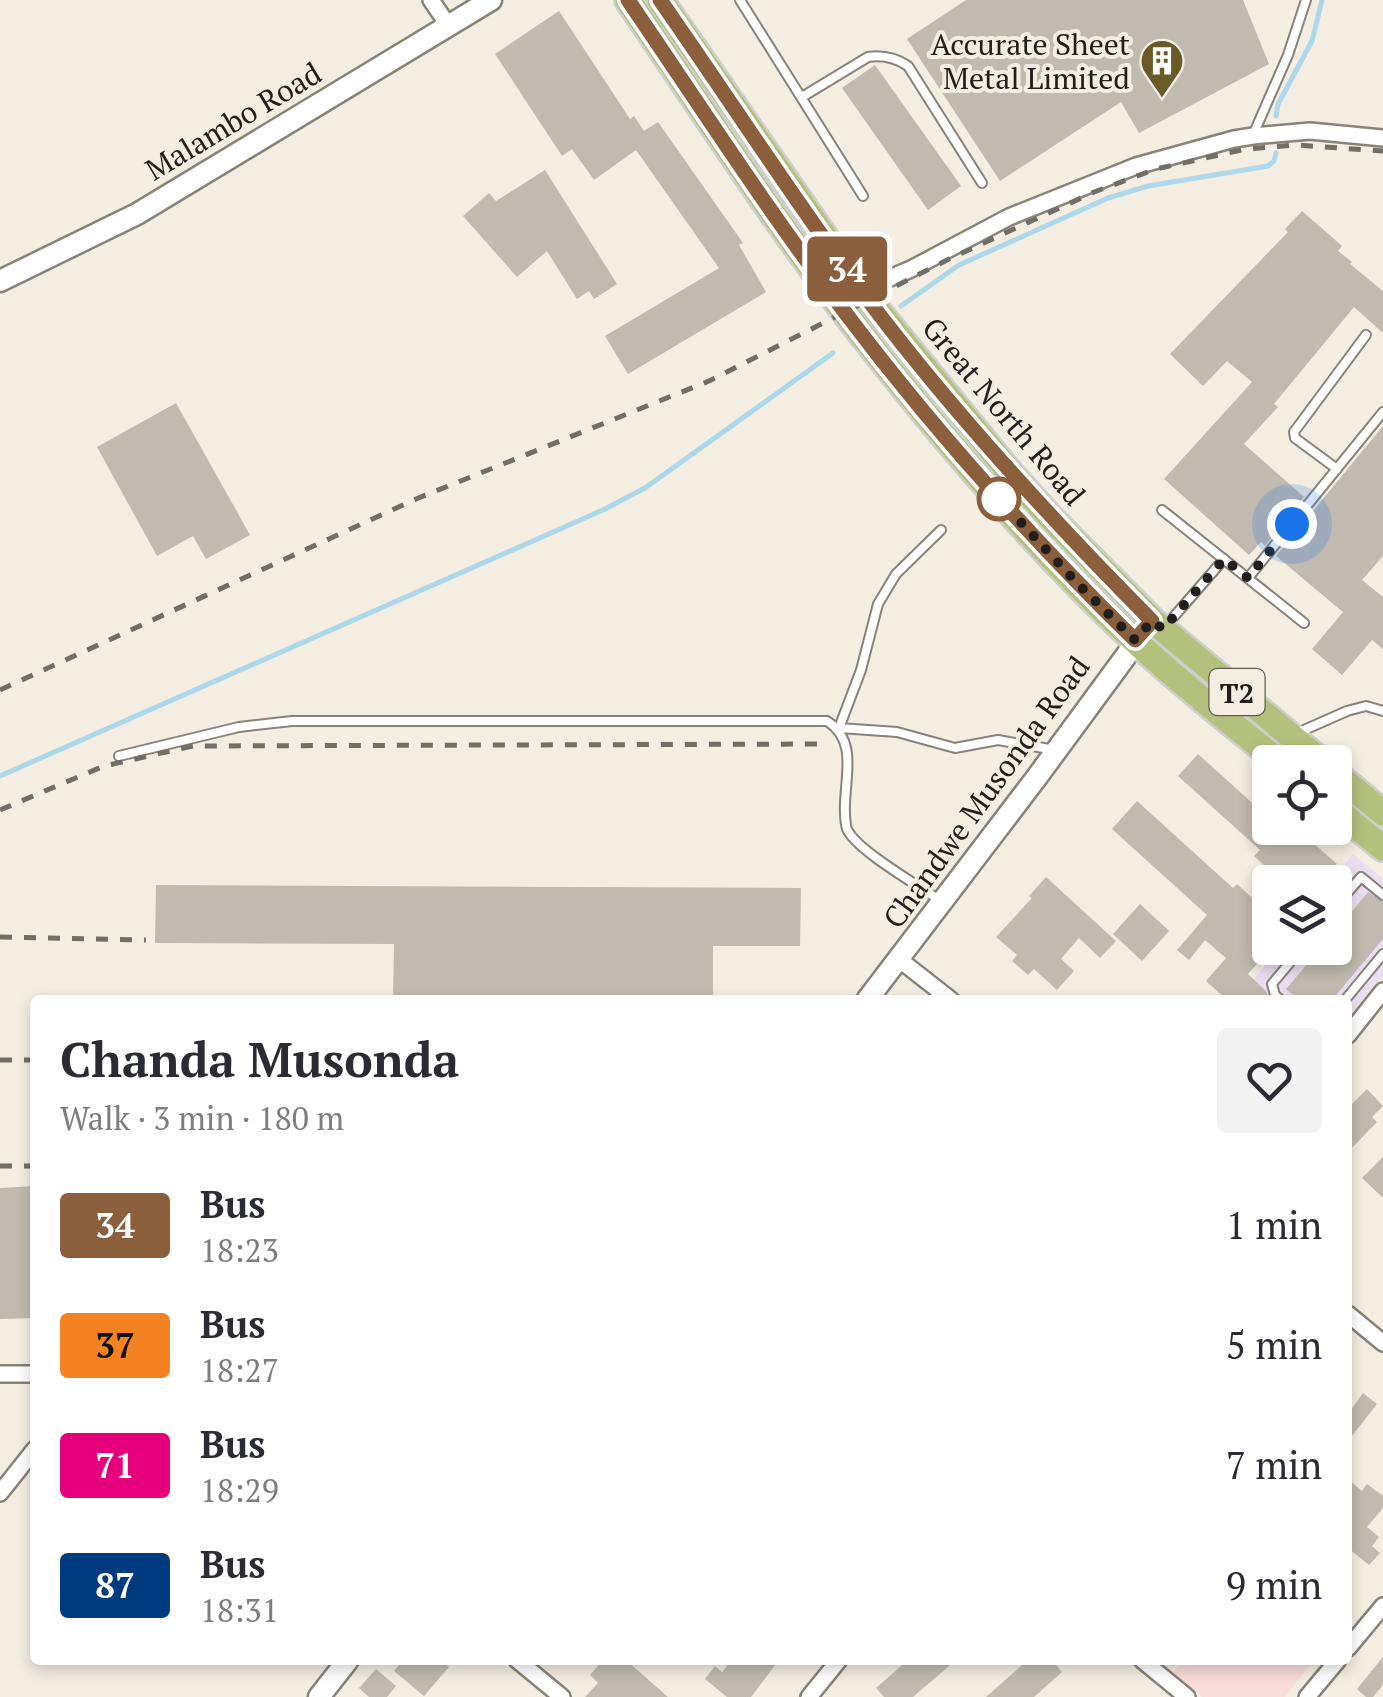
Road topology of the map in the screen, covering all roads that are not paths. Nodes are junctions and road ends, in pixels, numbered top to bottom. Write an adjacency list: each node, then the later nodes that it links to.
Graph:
1 (431, 0): 7 (street)
2 (491, 0): 7 (street, Malambo Road)
3 (628, 0): 24 (main road, Great North Road / T2)
4 (660, 0): 14 (main road, Great North Road / T2)
5 (740, 0): 8 (lane)
6 (1306, 0): 9 (lane)
7 (448, 25): 13 (street, Malambo Road)
8 (802, 97): 11 (lane); 12 (lane)
9 (1253, 136): 10 (street); 14 (street)
10 (1383, 138)
11 (982, 182)
12 (863, 196)
13 (0, 281)
14 (862, 290): 23 (main road, Great North Road / T2)
15 (1366, 335): 17 (lane)
16 (1383, 412): 17 (lane)
17 (1337, 469): 21 (lane)
18 (1162, 510): 20 (lane)
19 (941, 530): 28 (lane)
20 (1224, 559): 21 (lane); 23 (lane)
21 (1248, 578): 22 (lane)
22 (1304, 623)
23 (1158, 625): 24 (street, Chandwe Musonda Road); 29 (main road, Great North Road / T2)
24 (1135, 640): 30 (main road, Great North Road / T2); 32 (street, Chandwe Musonda Road)
25 (1383, 703): 26 (lane)
26 (1366, 706): 27 (lane); 29 (lane)
27 (1383, 711)
28 (839, 728): 32 (lane); 33 (lane); 40 (lane)
29 (1291, 736): 31 (main road, Great North Road / T2)
30 (1258, 745)
31 (1302, 745)
32 (1056, 750): 40 (street, Chandwe Musonda Road)
33 (119, 756)
34 (1352, 787): 35 (main road)
35 (1383, 813)
36 (1352, 823): 37 (main road)
37 (1383, 848)
38 (1352, 887): 39 (lane)
39 (1383, 895)
40 (943, 902): 42 (street, Chandwe Musonda Road)
41 (1383, 954): 48 (lane)
42 (900, 960): 45 (street, Chandwe Musonda Road); 46 (street)
43 (1288, 965): 47 (lane)
44 (1383, 991): 49 (street)
45 (872, 995)
46 (945, 995)
47 (1275, 995)
48 (1349, 995)
49 (1352, 1030)
50 (1352, 1317): 51 (street)
51 (1383, 1343)
52 (0, 1374): 53 (street)
53 (30, 1374)
54 (30, 1455): 55 (street)
55 (0, 1493)
56 (1383, 1606): 57 (street)
57 (1352, 1643)
58 (344, 1665): 63 (street)
59 (523, 1665): 64 (street)
60 (835, 1665): 65 (street)
61 (1148, 1665): 66 (street)
62 (1334, 1665): 67 (street)
63 (319, 1697)
64 (562, 1697)
65 (809, 1697)
66 (1187, 1697)
67 (1307, 1697)

